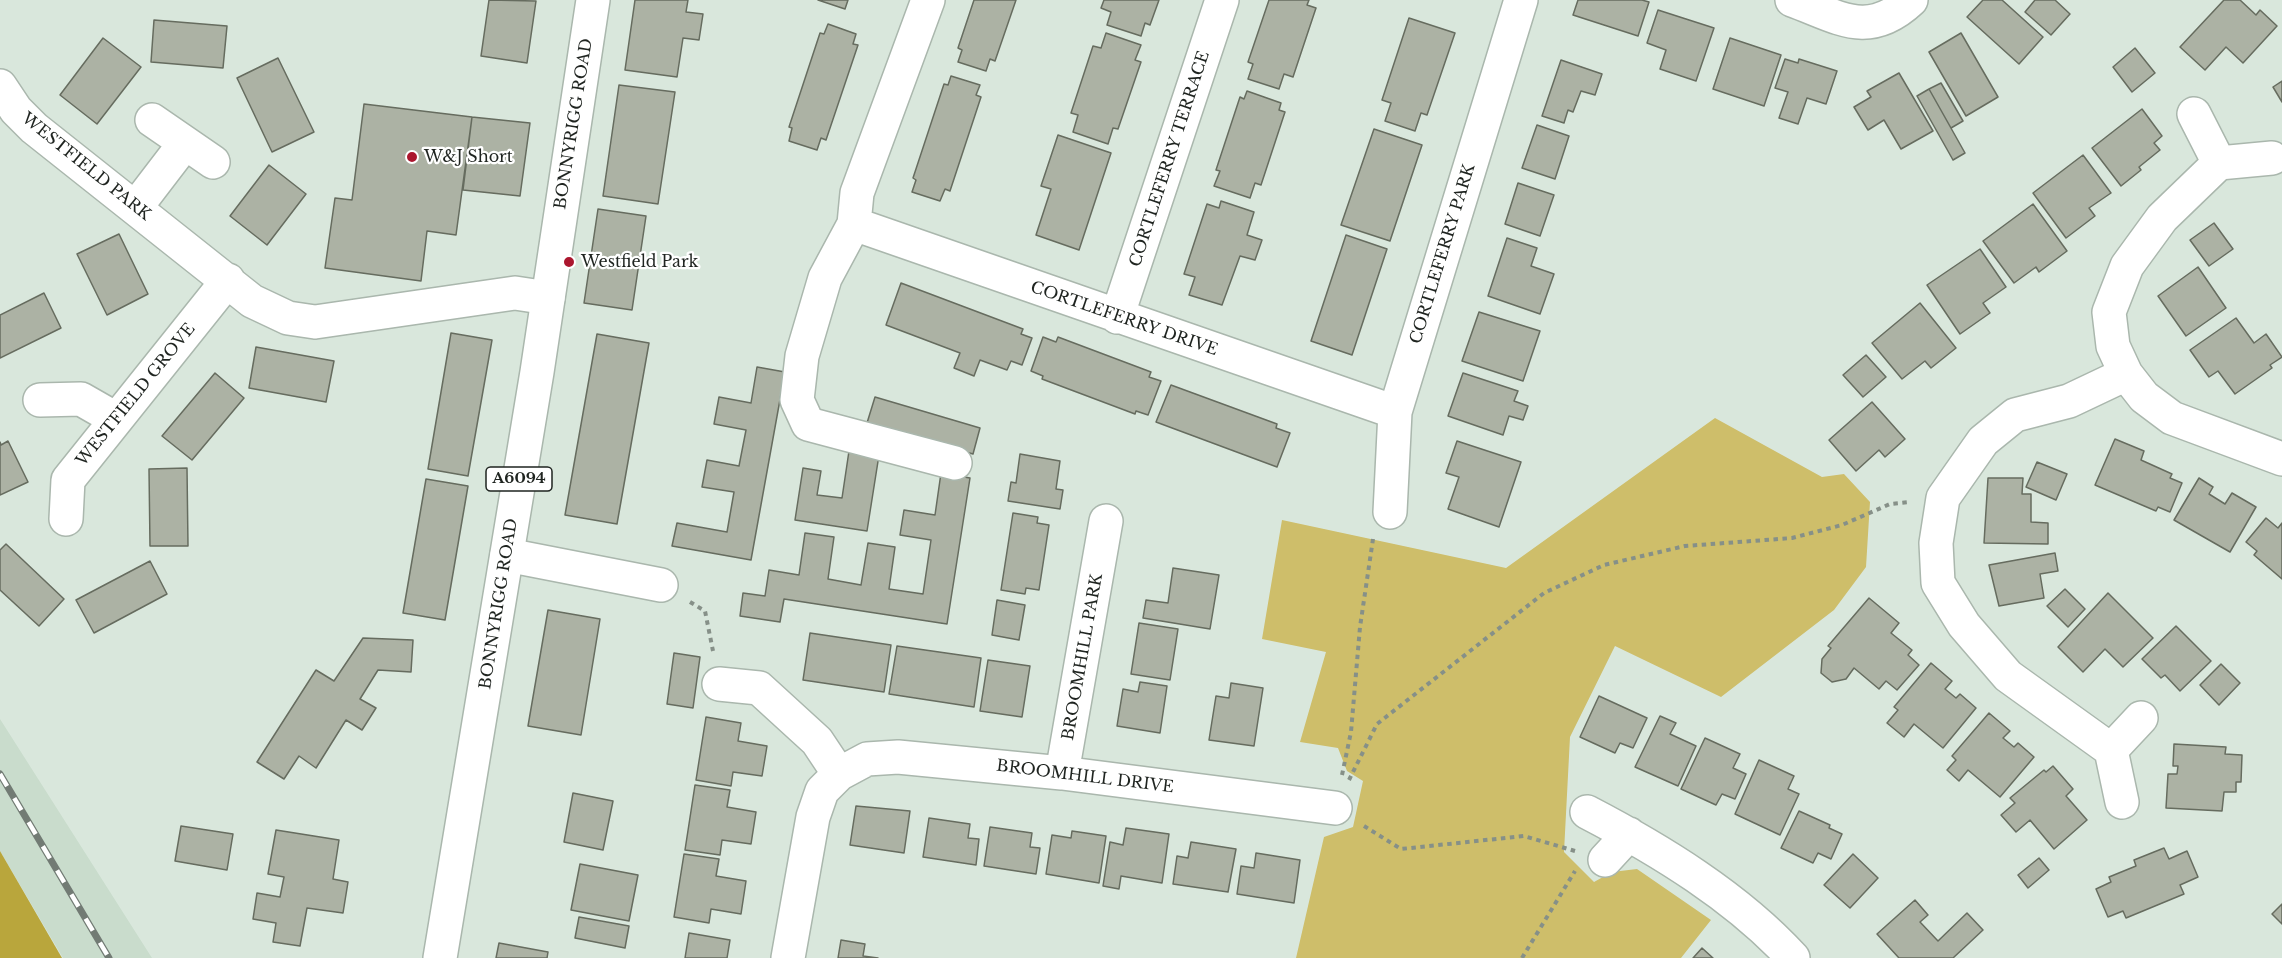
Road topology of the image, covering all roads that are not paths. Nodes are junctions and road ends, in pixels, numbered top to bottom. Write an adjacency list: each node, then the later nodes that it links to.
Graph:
1 (593, 0): 17 (street, BONNYRIGG ROAD / A6094)
2 (928, 0): 15 (street)
3 (1222, 0): 18 (street, CORTLEFERRY TERRACE)
4 (1521, 0): 21 (street, CORTLEFERRY PARK)
5 (1792, 0): 6 (street)
6 (1911, 0)
7 (0, 86): 14 (street, WESTFIELD PARK)
8 (2194, 114): 13 (street)
9 (152, 120): 10 (street)
10 (185, 143): 12 (street); 14 (street)
11 (2272, 158): 13 (street)
12 (213, 162)
13 (2219, 163): 19 (street)
14 (136, 207): 16 (street, WESTFIELD PARK)
15 (854, 224): 18 (street, CORTLEFERRY DRIVE); 24 (street)
16 (228, 280): 17 (street, WESTFIELD PARK); 22 (street, WESTFIELD GROVE)
17 (548, 298): 28 (street, BONNYRIGG ROAD / A6094)
18 (1118, 317): 21 (street, CORTLEFERRY DRIVE)
19 (2126, 374): 23 (street); 32 (street)
20 (40, 400): 22 (street)
21 (1395, 412): 25 (street, CORTLEFERRY PARK)
22 (116, 419): 26 (street, WESTFIELD GROVE)
23 (2282, 459)
24 (955, 463)
25 (1389, 512)
26 (66, 519)
27 (1112, 535): 33 (street, BROOMHILL PARK)
28 (507, 555): 29 (street); 40 (street, BONNYRIGG ROAD / A6094)
29 (661, 585)
30 (719, 684): 34 (street)
31 (2141, 718): 32 (street)
32 (2111, 750): 35 (street)
33 (1062, 773): 34 (street, BROOMHILL DRIVE); 36 (street, BROOMHILL DRIVE)
34 (839, 774): 41 (street)
35 (2122, 802)
36 (1335, 808)
37 (1587, 812): 38 (street)
38 (1629, 834): 39 (street); 42 (street)
39 (1595, 857)
40 (440, 958)
41 (789, 958)
42 (1793, 958)

